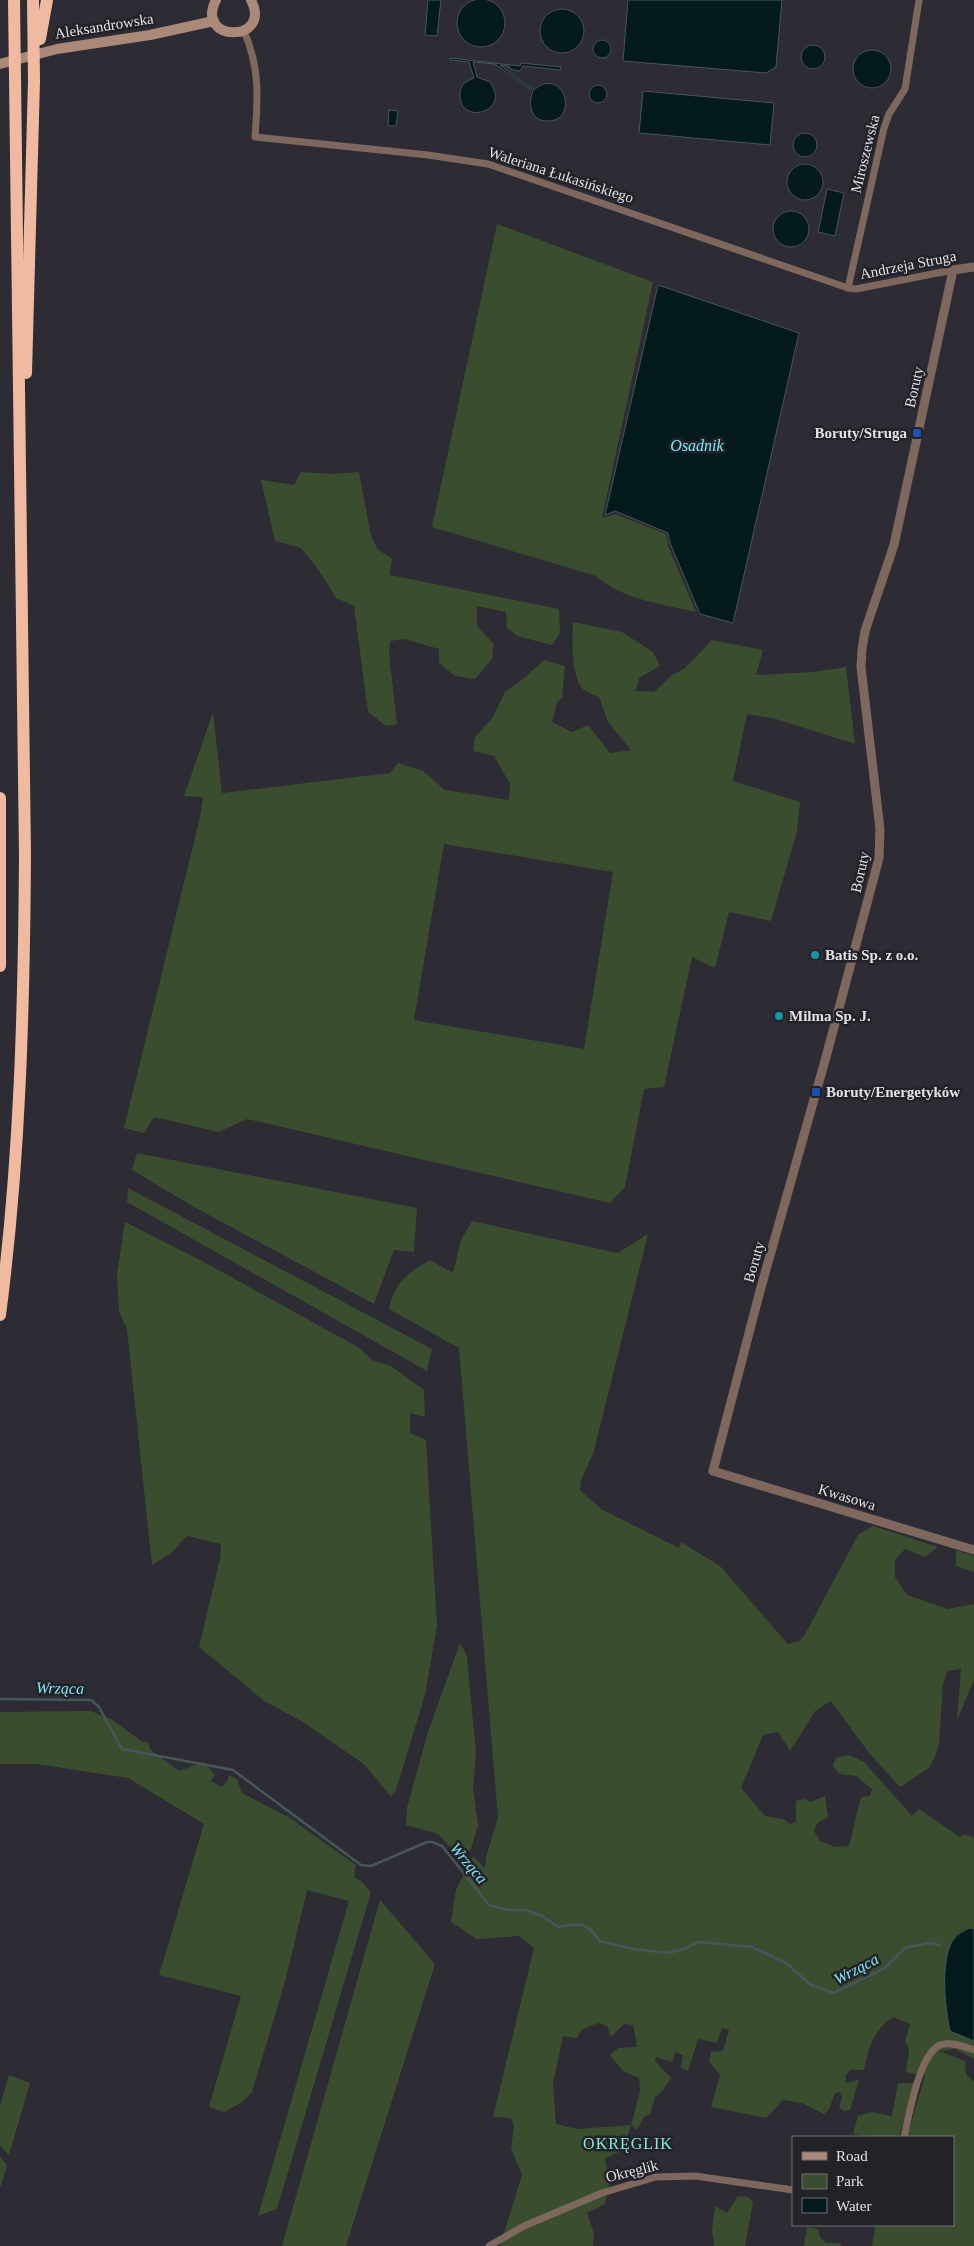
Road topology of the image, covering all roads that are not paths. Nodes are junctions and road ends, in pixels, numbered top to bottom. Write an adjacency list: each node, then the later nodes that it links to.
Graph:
1 (14, 0): 14 (highway)
2 (33, 0): 10 (highway)
3 (47, 0): 10 (highway)
4 (216, 0): 7 (main road)
5 (251, 0): 8 (main road)
6 (919, 0): 13 (street, Miroszewska)
7 (214, 20): 8 (main road); 9 (main road, Aleksandrowska)
8 (244, 31): 13 (street, Waleriana Łukasińskiego)
9 (0, 64)
10 (34, 81): 14 (highway)
11 (974, 267): 12 (street, Andrzeja Struga)
12 (953, 270): 13 (street, Andrzeja Struga); 19 (street, Boruty)
13 (848, 288)
14 (20, 453): 18 (highway)
15 (0, 798): 16 (highway)
16 (0, 843): 17 (highway)
17 (0, 966)
18 (0, 1315)
19 (713, 1471): 20 (street, Kwasowa)
20 (974, 1550)
21 (974, 2050): 22 (street)
22 (904, 2136)
23 (792, 2190): 24 (street, Okręglik)
24 (489, 2246)

